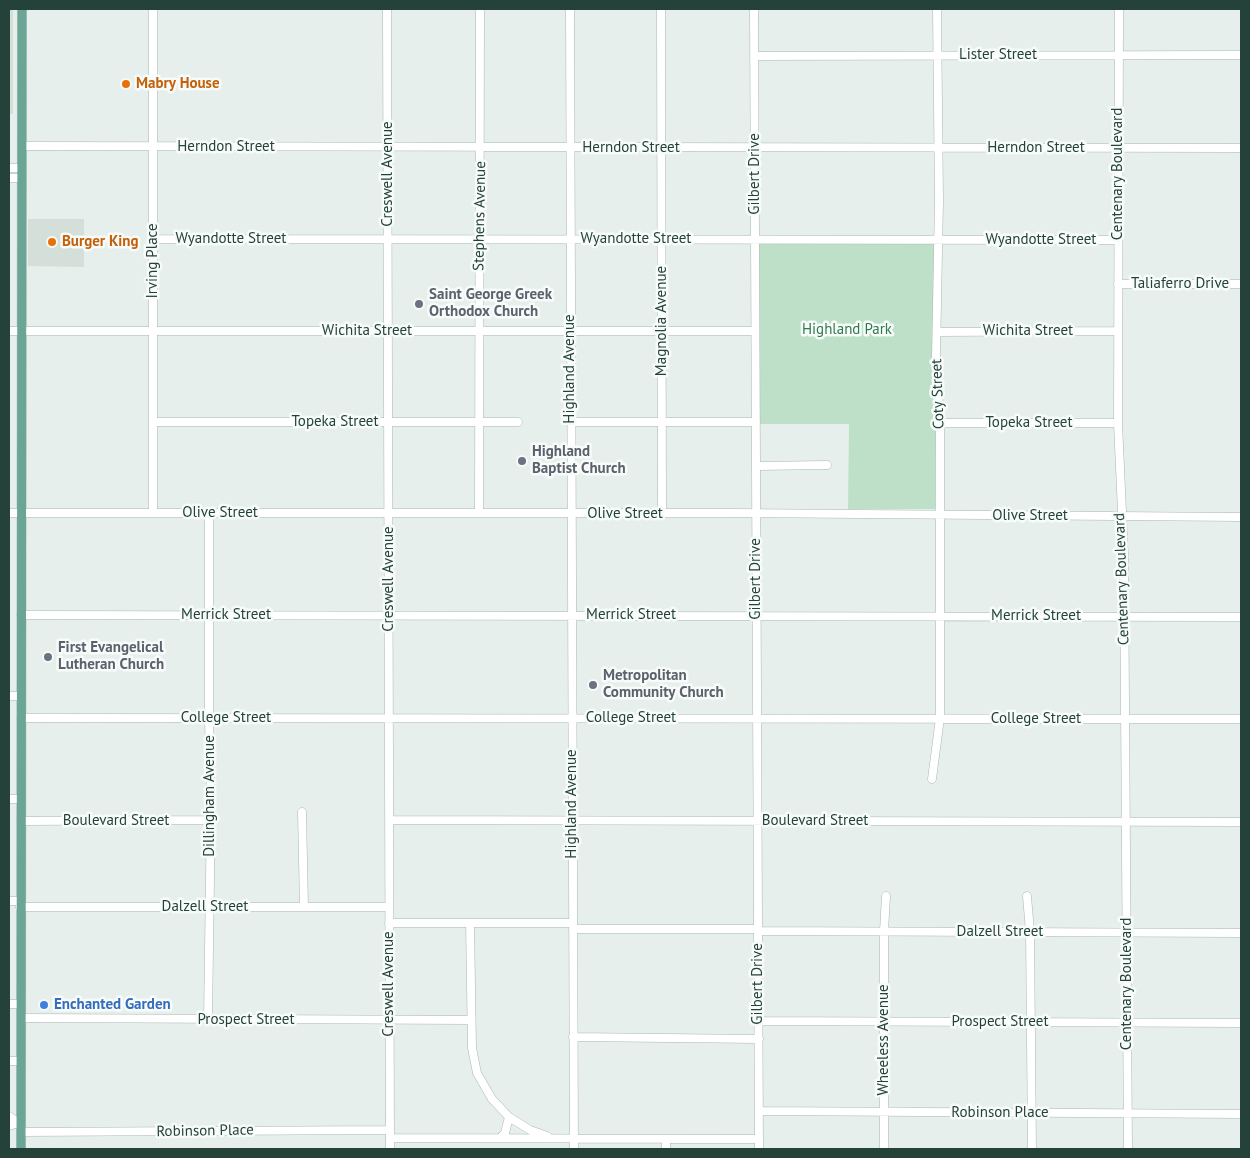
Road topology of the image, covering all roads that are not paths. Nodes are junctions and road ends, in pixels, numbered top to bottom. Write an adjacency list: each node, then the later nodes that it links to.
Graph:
1 (22, 9): 14 (main road)
2 (153, 9): 15 (street, Irving Place)
3 (388, 9): 16 (street, Creswell Avenue)
4 (480, 9): 17 (street, Stephens Avenue)
5 (570, 9): 18 (street, Highland Avenue)
6 (661, 9): 19 (street, Magnolia Avenue)
7 (754, 9): 12 (street, Gilbert Drive)
8 (937, 9): 10 (street, Coty Street)
9 (1119, 9): 11 (street, Centenary Boulevard)
10 (937, 55): 11 (street, Lister Street); 12 (street, Lister Street); 21 (street, Coty Street)
11 (1118, 55): 13 (street, Lister Street); 22 (street, Centenary Boulevard)
12 (754, 56): 20 (street, Gilbert Drive)
13 (1241, 56)
14 (22, 146): 15 (street, Herndon Street); 25 (main road)
15 (153, 147): 16 (street, Herndon Street); 28 (street, Irving Place)
16 (388, 147): 17 (street, Herndon Street); 29 (street, Creswell Avenue)
17 (480, 148): 18 (street, Herndon Street); 30 (street, Stephens Avenue)
18 (570, 148): 19 (street, Herndon Street); 31 (street, Highland Avenue)
19 (662, 148): 20 (street, Herndon Street); 32 (street, Magnolia Avenue)
20 (754, 148): 21 (street, Herndon Street); 33 (street, Gilbert Drive)
21 (938, 148): 22 (street, Herndon Street); 34 (street, Coty Street)
22 (1118, 148): 23 (street, Herndon Street); 35 (street, Centenary Boulevard)
23 (1241, 148)
24 (9, 168): 25 (street)
25 (22, 168): 27 (main road)
26 (9, 178): 27 (street)
27 (22, 178): 39 (main road)
28 (153, 239): 29 (street, Wyandotte Street); 40 (street, Irving Place)
29 (388, 239): 30 (street, Wyandotte Street); 41 (street, Creswell Avenue)
30 (479, 239): 31 (street, Wyandotte Street); 42 (street, Stephens Avenue)
31 (570, 239): 32 (street, Wyandotte Street); 43 (street, Highland Avenue)
32 (662, 239): 33 (street, Wyandotte Street); 44 (street, Magnolia Avenue)
33 (755, 239): 34 (street, Wyandotte Street); 45 (street, Gilbert Drive)
34 (938, 240): 35 (street, Wyandotte Street); 47 (street, Coty Street)
35 (1118, 240): 36 (street, Centenary Boulevard)
36 (1118, 284): 37 (street, Taliaferro Drive); 46 (street, Centenary Boulevard)
37 (1241, 284)
38 (9, 331): 39 (street, Wichita Street)
39 (22, 331): 40 (street, Wichita Street); 60 (main road)
40 (153, 331): 41 (street, Wichita Street); 48 (street, Irving Place)
41 (388, 331): 42 (street, Wichita Street); 49 (street, Creswell Avenue)
42 (479, 331): 43 (street, Wichita Street); 50 (street, Stephens Avenue)
43 (570, 331): 44 (street, Wichita Street); 52 (street, Highland Avenue)
44 (662, 331): 45 (street, Wichita Street); 53 (street, Magnolia Avenue)
45 (755, 331): 54 (street, Gilbert Drive)
46 (1118, 331): 47 (street, Wichita Street); 56 (street, Centenary Boulevard)
47 (937, 332): 55 (street, Coty Street)
48 (153, 422): 49 (street, Topeka Street); 61 (street, Irving Place)
49 (388, 422): 50 (street, Topeka Street); 63 (street, Creswell Avenue)
50 (479, 422): 51 (street, Topeka Street); 64 (street, Stephens Avenue)
51 (518, 422)
52 (570, 422): 53 (street); 65 (street, Highland Avenue)
53 (662, 422): 54 (street); 66 (street, Magnolia Avenue)
54 (756, 422): 58 (street, Gilbert Drive)
55 (940, 423): 56 (street, Topeka Street); 68 (street, Coty Street)
56 (1118, 423): 69 (street, Centenary Boulevard)
57 (827, 465): 58 (street)
58 (756, 466): 67 (street, Gilbert Drive)
59 (9, 513): 60 (street, Olive Street)
60 (21, 513): 61 (street, Olive Street); 71 (main road)
61 (153, 513): 62 (street, Olive Street)
62 (209, 513): 63 (street, Olive Street); 72 (street, Dillingham Avenue)
63 (388, 513): 64 (street, Olive Street); 73 (street, Creswell Avenue)
64 (479, 513): 65 (street, Olive Street)
65 (570, 514): 66 (street, Olive Street); 74 (street, Highland Avenue)
66 (662, 514): 67 (street, Olive Street)
67 (756, 514): 68 (street, Olive Street); 75 (street, Gilbert Drive)
68 (940, 516): 69 (street, Olive Street); 76 (street, Coty Street)
69 (1120, 517): 70 (street, Olive Street); 77 (street, Centenary Boulevard)
70 (1241, 517)
71 (21, 615): 72 (street, Merrick Street); 80 (main road)
72 (210, 615): 73 (street, Merrick Street); 82 (street, Dillingham Avenue)
73 (389, 615): 74 (street, Merrick Street); 83 (street, Creswell Avenue)
74 (571, 616): 75 (street, Merrick Street); 84 (street, Highland Avenue)
75 (756, 616): 76 (street, Merrick Street); 85 (street, Gilbert Drive)
76 (939, 616): 77 (street, Merrick Street); 86 (street, Coty Street)
77 (1124, 616): 78 (street, Merrick Street); 87 (street, Centenary Boulevard)
78 (1241, 617)
79 (9, 696): 80 (street)
80 (21, 696): 81 (main road)
81 (21, 718): 82 (street, College Street); 91 (main road)
82 (209, 718): 83 (street, College Street); 93 (street, Dillingham Avenue)
83 (389, 718): 84 (street, College Street); 94 (street, Creswell Avenue)
84 (572, 718): 85 (street, College Street); 95 (street, Highland Avenue)
85 (757, 718): 86 (street, College Street); 96 (street, Gilbert Drive)
86 (940, 718): 87 (street, College Street); 89 (street, Coty Street)
87 (1125, 719): 88 (street, College Street); 98 (street, Centenary Boulevard)
88 (1241, 720)
89 (932, 779)
90 (9, 799): 91 (street)
91 (21, 799): 97 (main road)
92 (302, 812): 106 (street)
93 (211, 820): 97 (street, Boulevard Street); 105 (street, Dillingham Avenue)
94 (389, 820): 95 (street, Boulevard Street); 104 (street, Creswell Avenue)
95 (572, 820): 96 (street, Boulevard Street); 109 (street, Highland Avenue)
96 (757, 820): 98 (street, Boulevard Street); 110 (street, Gilbert Drive)
97 (21, 821): 103 (main road)
98 (1126, 821): 99 (street, Boulevard Street); 113 (street, Centenary Boulevard)
99 (1241, 822)
100 (886, 896): 111 (street, Wheeless Avenue)
101 (1027, 896): 112 (street)
102 (9, 901): 103 (street, Dalzell Street)
103 (20, 904): 105 (street, Dalzell Street); 116 (main road)
104 (389, 906): 106 (street, Dalzell Street); 107 (street, Creswell Avenue)
105 (210, 907): 106 (street, Dalzell Street); 118 (street, Dillingham Avenue)
106 (304, 907)
107 (389, 924): 108 (street, Dalzell Street); 119 (street, Creswell Avenue)
108 (470, 924): 109 (street, Dalzell Street); 120 (street)
109 (573, 926): 110 (street, Dalzell Street); 126 (street, Highland Avenue)
110 (758, 930): 111 (street, Dalzell Street); 121 (street, Gilbert Drive)
111 (884, 931): 112 (street, Dalzell Street); 122 (street, Wheeless Avenue)
112 (1030, 932): 113 (street, Dalzell Street); 123 (street)
113 (1126, 932): 114 (street, Dalzell Street); 124 (street, Centenary Boulevard)
114 (1241, 933)
115 (9, 1004): 116 (street)
116 (20, 1004): 117 (main road)
117 (21, 1018): 118 (street, Prospect Street); 129 (main road)
118 (208, 1020): 119 (street, Prospect Street)
119 (390, 1020): 120 (street, Prospect Street); 139 (street, Creswell Avenue)
120 (471, 1020): 136 (street)
121 (758, 1021): 122 (street, Prospect Street); 127 (street, Gilbert Drive)
122 (883, 1022): 123 (street, Prospect Street); 131 (street, Wheeless Avenue)
123 (1031, 1022): 124 (street, Prospect Street); 132 (street)
124 (1127, 1023): 125 (street, Prospect Street); 133 (street, Centenary Boulevard)
125 (1241, 1023)
126 (573, 1038): 127 (street); 144 (street, Highland Avenue)
127 (759, 1038): 130 (street, Gilbert Drive)
128 (9, 1060): 129 (street)
129 (20, 1061): 137 (main road)
130 (759, 1111): 131 (street, Robinson Place); 146 (street, Gilbert Drive)
131 (885, 1112): 132 (street, Robinson Place); 152 (street, Wheeless Avenue)
132 (1032, 1113): 133 (street, Robinson Place); 153 (street)
133 (1128, 1113): 134 (street, Robinson Place); 154 (street, Centenary Boulevard)
134 (1241, 1114)
135 (9, 1116): 137 (street)
136 (509, 1117): 142 (street); 143 (street)
137 (19, 1122): 138 (street); 140 (main road)
138 (9, 1126)
139 (390, 1130): 140 (street, Robinson Place); 141 (street, Creswell Avenue)
140 (20, 1132): 147 (main road)
141 (390, 1138): 142 (street); 148 (street, Creswell Avenue)
142 (500, 1138): 143 (street)
143 (554, 1138): 144 (street)
144 (574, 1139): 145 (street); 149 (street, Highland Avenue)
145 (666, 1139): 146 (street); 150 (street)
146 (759, 1139): 151 (street, Gilbert Drive)
147 (21, 1149)
148 (390, 1149)
149 (574, 1149)
150 (666, 1149)
151 (759, 1149)
152 (884, 1149)
153 (1032, 1149)
154 (1128, 1149)

